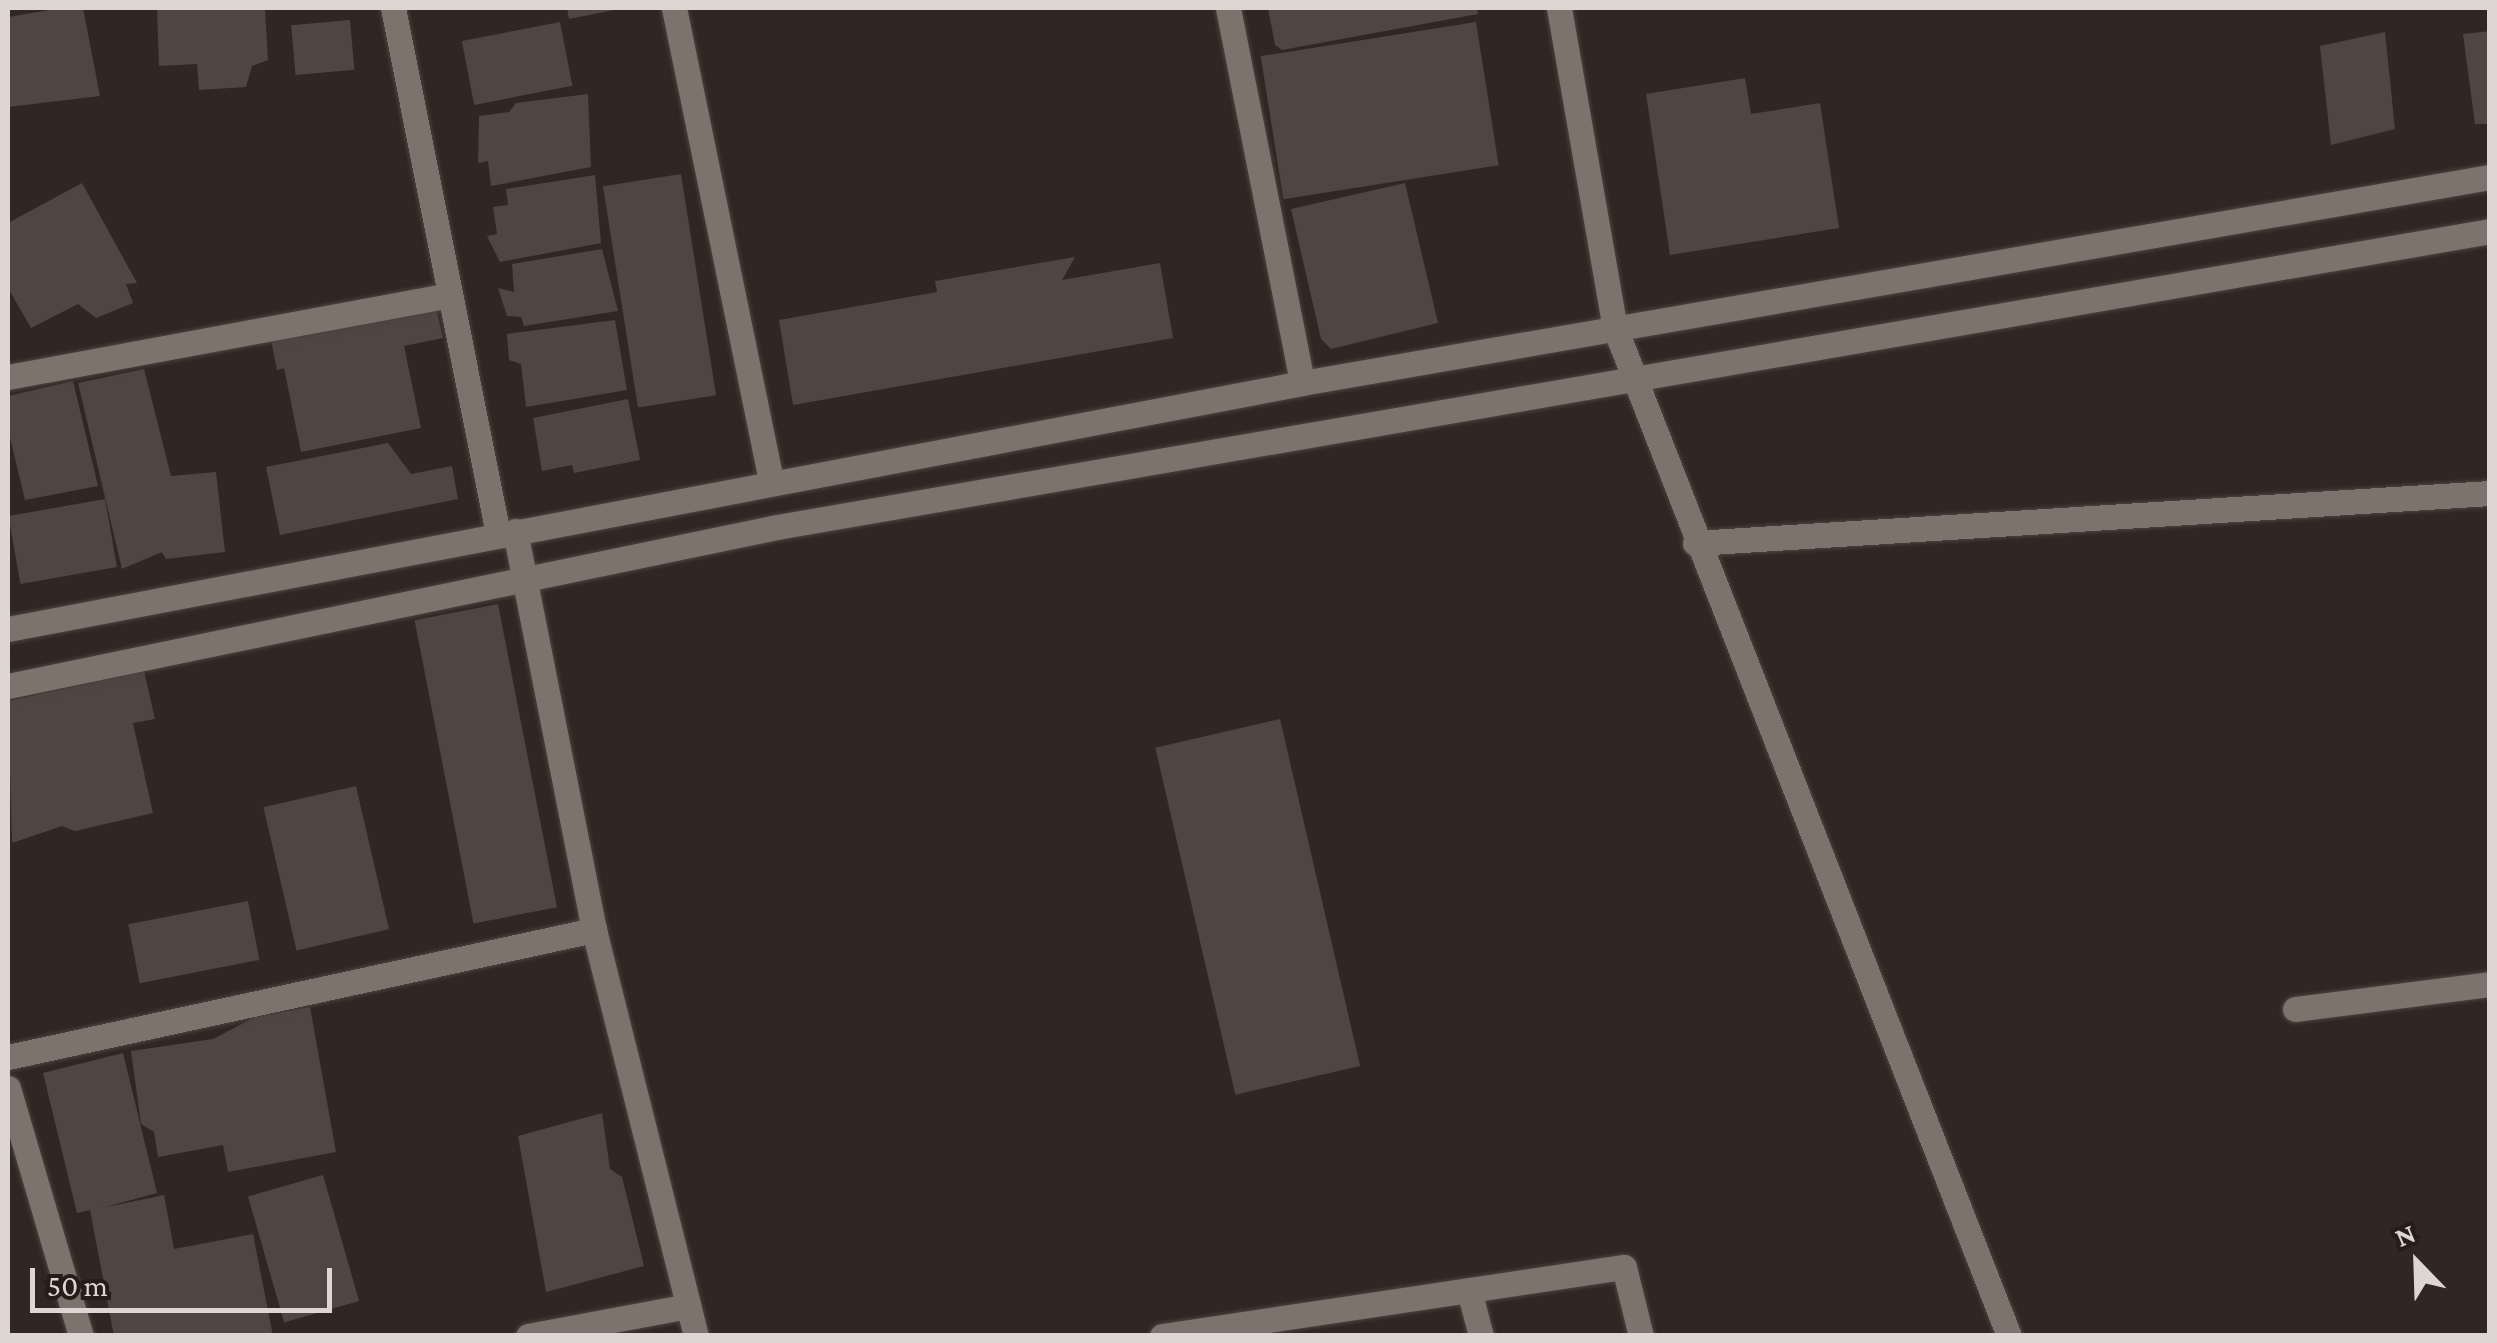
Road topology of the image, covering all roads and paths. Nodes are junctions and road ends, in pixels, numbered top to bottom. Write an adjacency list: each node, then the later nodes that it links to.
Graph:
1 (393, 8): 7 (street)
2 (674, 8): 12 (street)
3 (1228, 8): 11 (street)
4 (1559, 8): 8 (street)
5 (2490, 177): 8 (street)
6 (2490, 231): 9 (street)
7 (449, 295): 10 (street); 14 (street)
8 (1616, 328): 9 (street); 11 (street)
9 (1635, 377): 15 (street); 16 (street)
10 (8, 378)
11 (1302, 382): 12 (street)
12 (771, 481): 14 (street)
13 (2490, 492): 15 (street)
14 (507, 533): 16 (street); 17 (street)
15 (1695, 542): 33 (street)
16 (521, 581): 18 (street); 19 (street)
17 (8, 629)
18 (8, 686)
19 (594, 930): 22 (street); 25 (street)
20 (2490, 984): 21 (street)
21 (2295, 1009)
22 (8, 1057)
23 (8, 1088): 27 (street)
24 (1468, 1290): 26 (street); 31 (street); 32 (street)
25 (688, 1306): 28 (street); 29 (street)
26 (1318, 1324): 30 (street)
27 (81, 1336)
28 (528, 1336)
29 (696, 1336)
30 (1162, 1336)
31 (1481, 1336)
32 (1640, 1336)
33 (2010, 1336)

